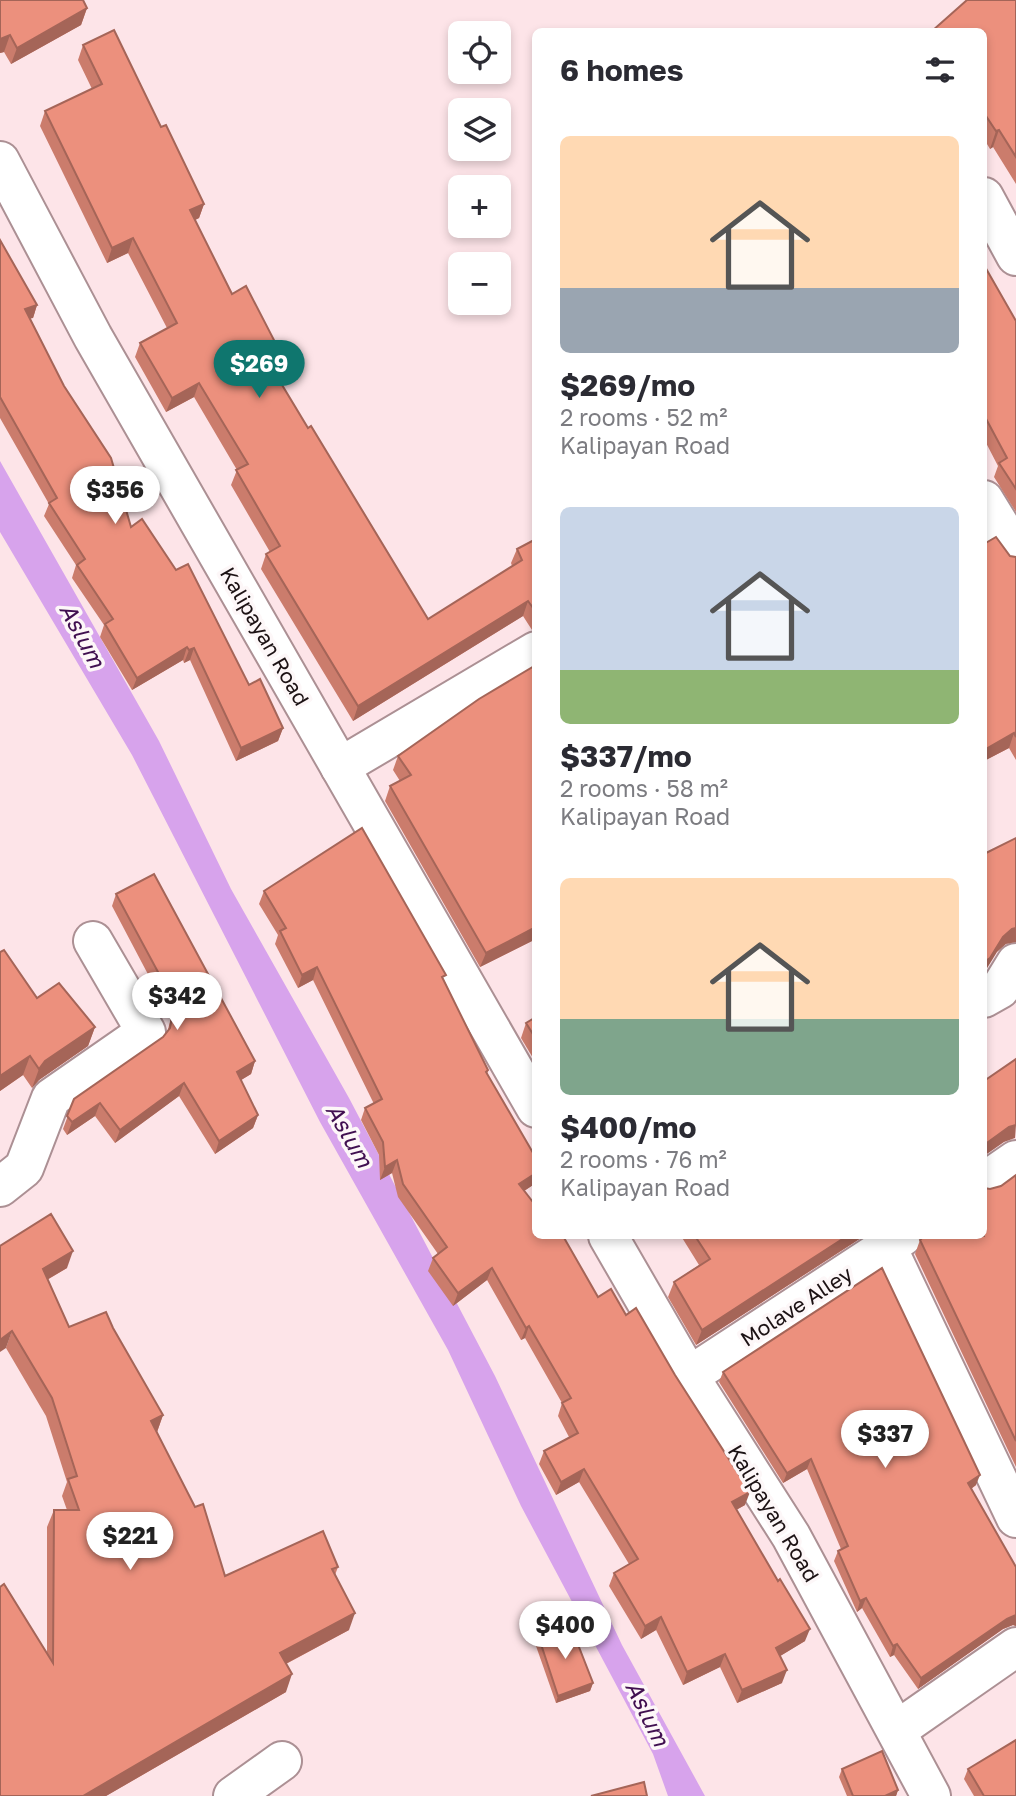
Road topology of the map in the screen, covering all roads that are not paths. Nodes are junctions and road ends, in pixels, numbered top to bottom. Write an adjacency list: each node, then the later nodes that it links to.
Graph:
1 (0, 161): 7 (street, Kalipayan Road)
2 (987, 203): 3 (street)
3 (1016, 256)
4 (987, 505): 5 (street)
5 (1016, 552)
6 (532, 653): 7 (street)
7 (340, 767): 11 (street, Kalipayan Road)
8 (93, 941): 14 (street)
9 (1016, 963): 10 (street)
10 (987, 996)
11 (532, 1101)
12 (1016, 1160): 13 (street)
13 (987, 1180)
14 (0, 1187)
15 (610, 1239): 17 (street, Kalipayan Road)
16 (895, 1241): 17 (street, Molave Alley); 18 (street)
17 (689, 1376): 20 (street, Kalipayan Road)
18 (1016, 1518)
19 (1016, 1647): 20 (street)
20 (897, 1730): 23 (street, Kalipayan Road)
21 (282, 1761): 22 (street)
22 (233, 1796)
23 (931, 1796)

